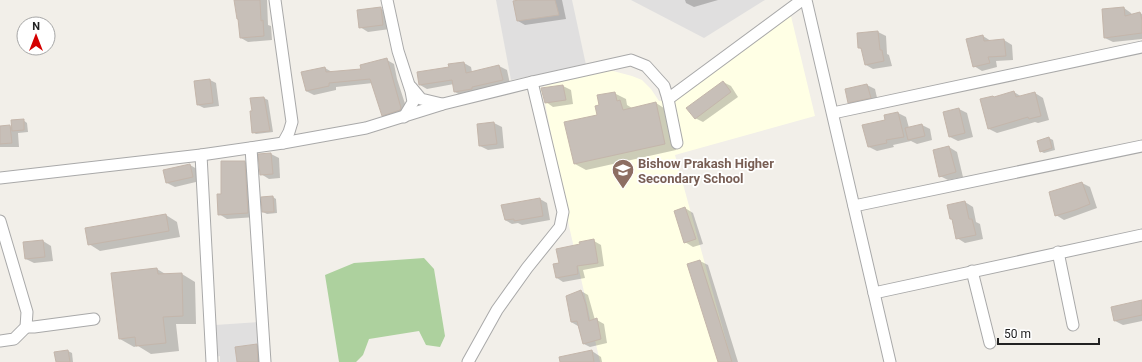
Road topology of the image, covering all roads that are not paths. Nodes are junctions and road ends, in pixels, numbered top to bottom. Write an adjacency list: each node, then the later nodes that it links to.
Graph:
1 (275, 0): 12 (street)
2 (387, 0): 7 (street)
3 (802, 0): 8 (street)
4 (806, 0): 10 (street)
5 (1142, 47): 10 (street)
6 (532, 82): 8 (street); 9 (street); 31 (street)
7 (409, 85): 9 (street); 11 (street)
8 (668, 99): 13 (street)
9 (443, 104): 11 (street)
10 (833, 113): 18 (street)
11 (404, 117): 12 (street)
12 (283, 143): 15 (street)
13 (678, 143)
14 (1142, 146): 18 (street)
15 (251, 148): 16 (street); 30 (street)
16 (202, 155): 17 (street); 29 (street)
17 (0, 178)
18 (854, 206): 23 (street)
19 (0, 221): 26 (street)
20 (1142, 235): 21 (street)
21 (1058, 252): 22 (street); 25 (street)
22 (972, 271): 23 (street); 28 (street)
23 (874, 293): 32 (street)
24 (94, 319): 26 (street)
25 (1073, 325)
26 (26, 326): 27 (street)
27 (0, 341)
28 (990, 344)
29 (212, 362)
30 (265, 362)
31 (468, 362)
32 (890, 362)

